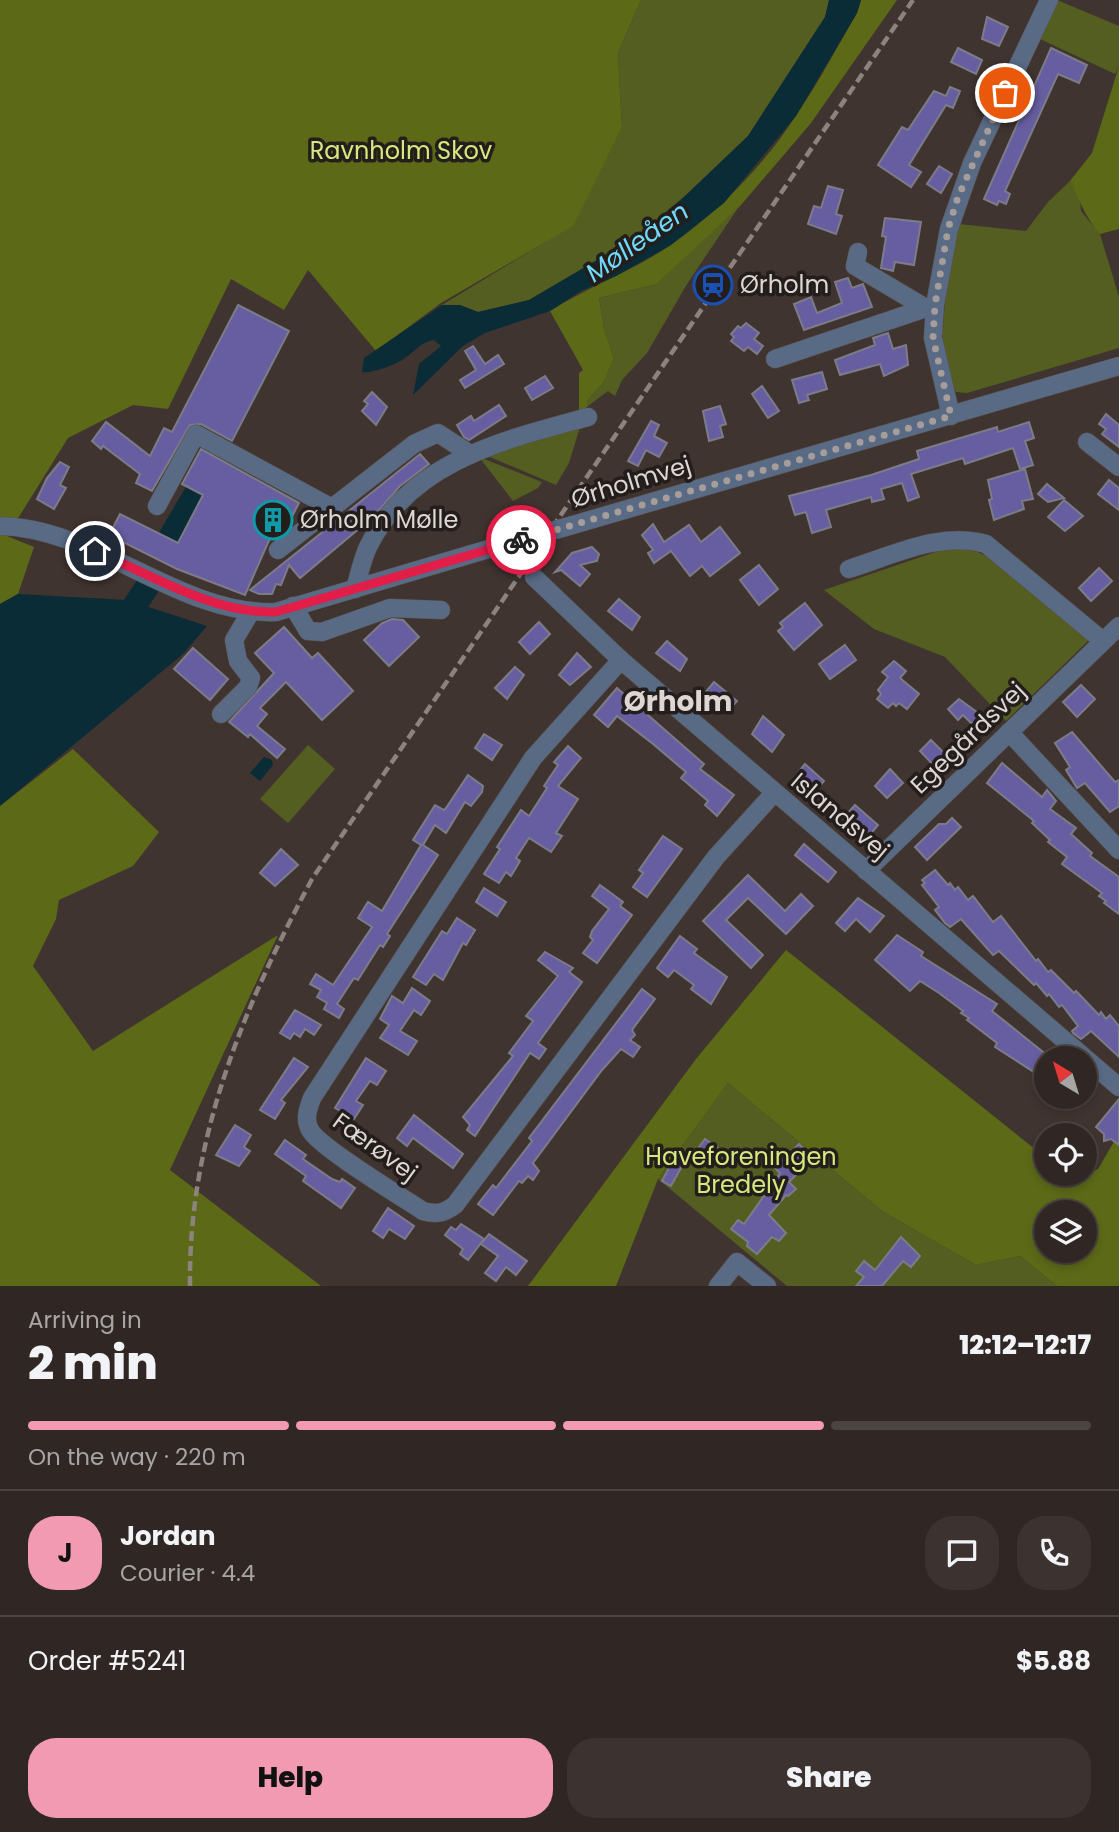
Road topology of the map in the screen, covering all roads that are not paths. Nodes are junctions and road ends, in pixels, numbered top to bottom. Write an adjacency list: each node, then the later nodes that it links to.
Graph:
1 (1049, 0): 3 (street)
2 (859, 252): 3 (street)
3 (929, 306): 4 (street); 6 (street)
4 (775, 359)
5 (1119, 366): 6 (street, Ørholmvej)
6 (951, 416): 17 (street, Ørholmvej, bridge)
7 (588, 417): 9 (street)
8 (1087, 442): 10 (street)
9 (470, 454): 12 (street); 17 (street)
10 (1119, 467)
11 (157, 506): 12 (street)
12 (332, 508): 14 (street)
13 (0, 526): 20 (street, Ørholmvej)
14 (278, 550)
15 (849, 569): 22 (street)
16 (534, 577): 23 (street, Islandsvej)
17 (355, 589): 18 (street, Ørholmvej)
18 (293, 606): 19 (street); 20 (street, Ørholmvej)
19 (441, 610)
20 (250, 613): 24 (street)
21 (1119, 626): 22 (street, Egegårdsvej)
22 (1103, 641): 25 (street, Egegårdsvej)
23 (621, 660): 26 (street, Islandsvej); 26 (street, Færøvej)
24 (221, 714)
25 (1009, 732): 27 (street); 28 (street, Egegårdsvej)
26 (774, 793): 28 (street, Islandsvej)
27 (1119, 850)
28 (866, 871): 29 (street, Islandsvej)
29 (1119, 1087)
30 (718, 1286): 31 (street)
31 (767, 1286)

